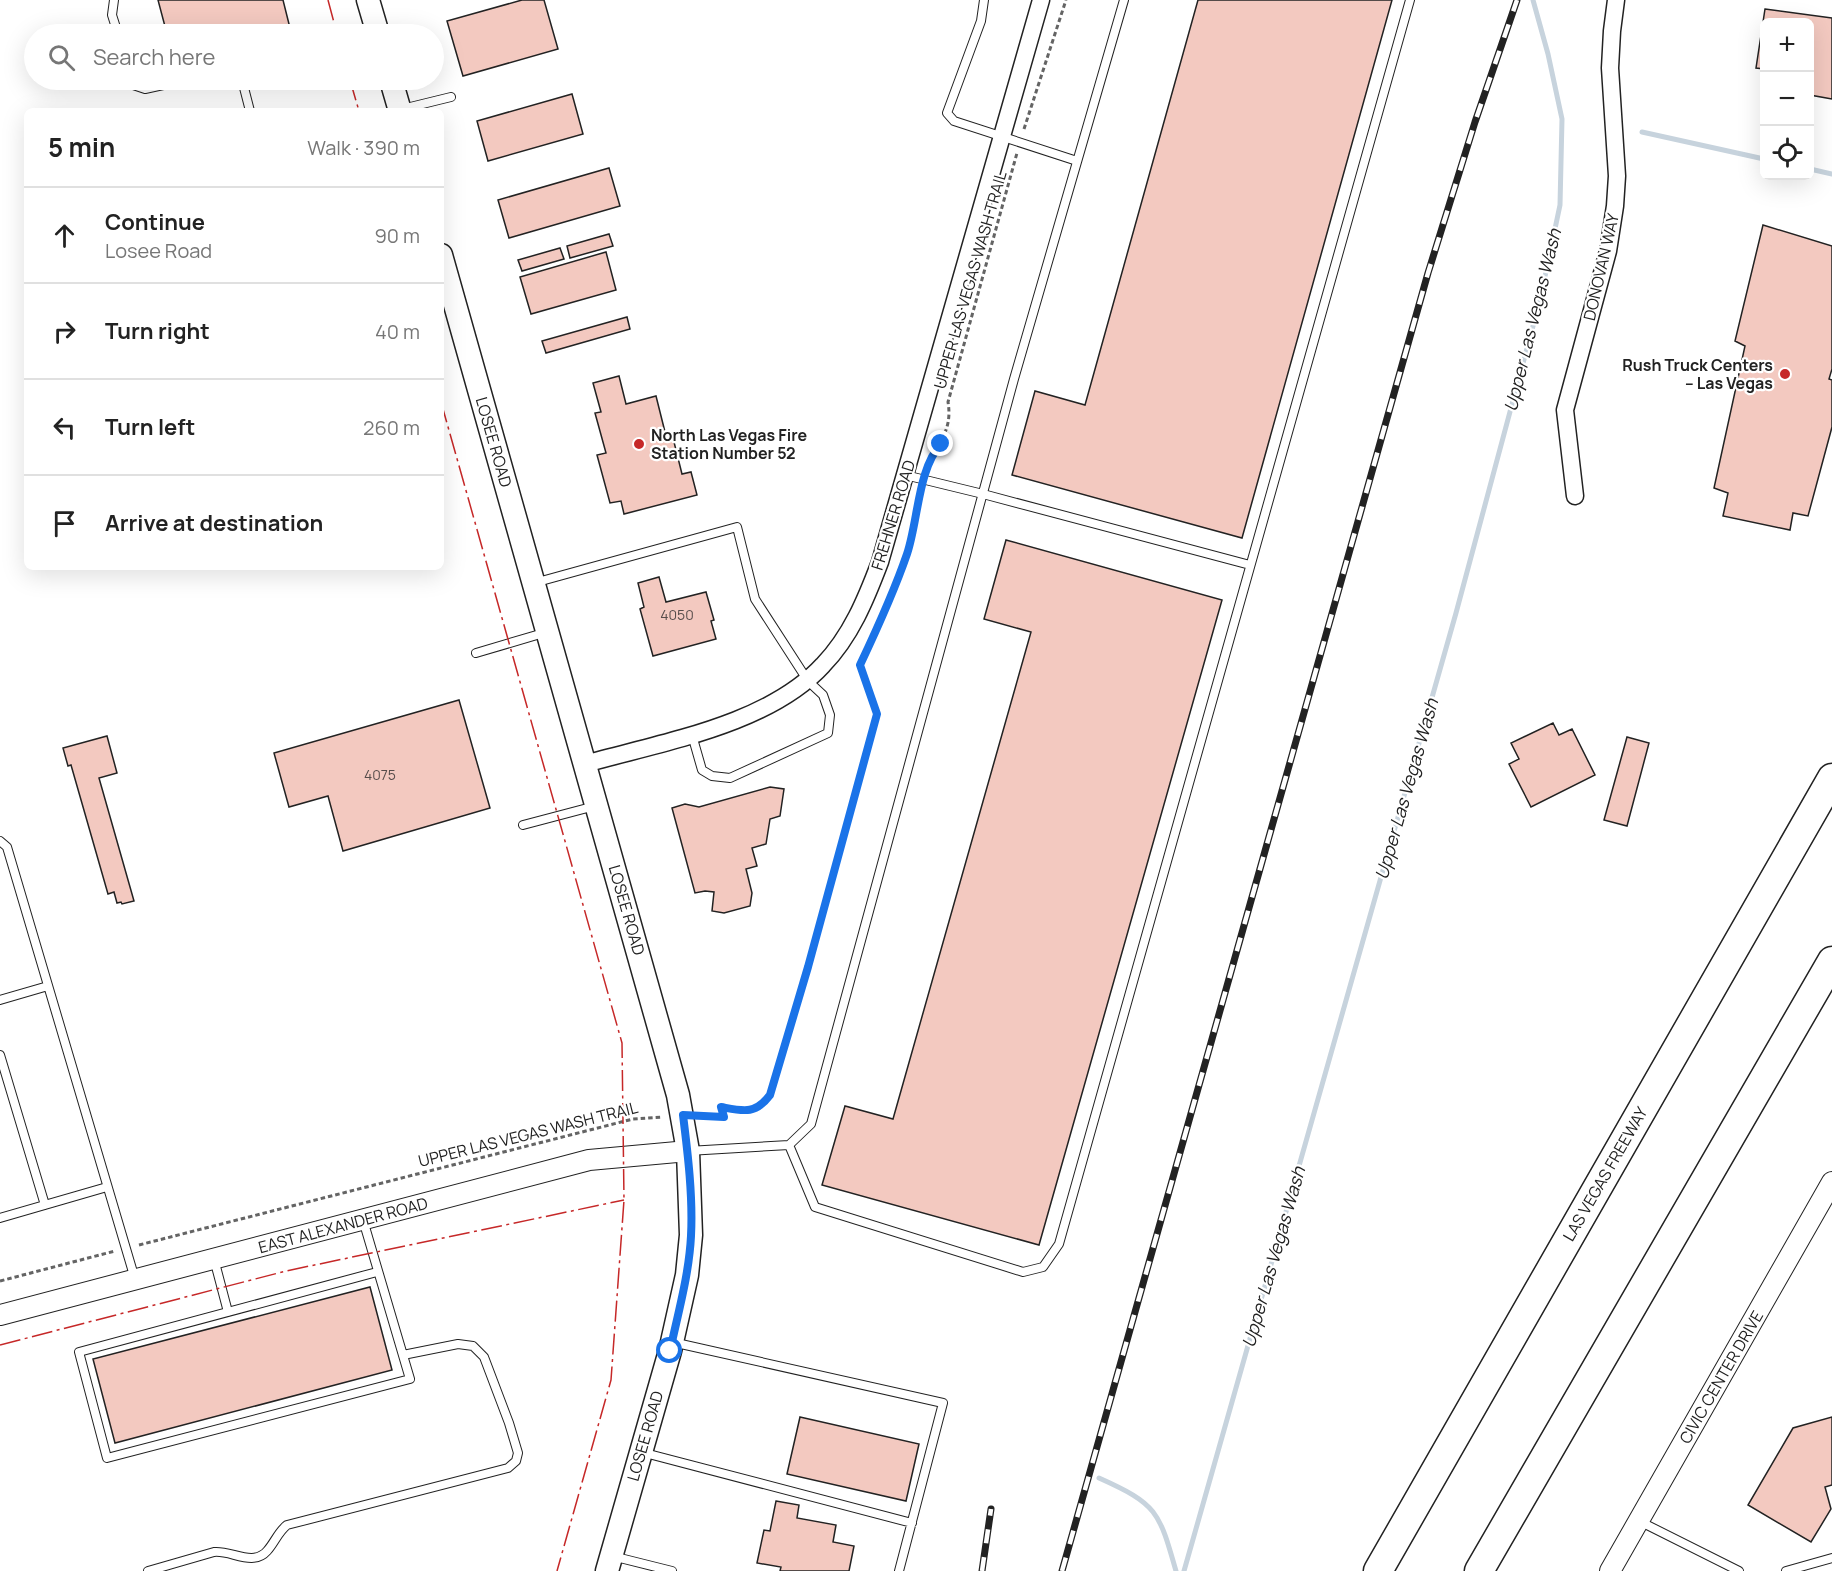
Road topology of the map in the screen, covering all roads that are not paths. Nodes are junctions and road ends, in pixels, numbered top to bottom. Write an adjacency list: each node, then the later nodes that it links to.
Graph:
1 (114, 0): 8 (lane)
2 (368, 0): 9 (main road)
3 (984, 0): 16 (lane)
4 (1041, 0): 16 (street, FREHNER ROAD)
5 (1124, 0): 17 (lane)
6 (1410, 0): 22 (lane)
7 (1616, 0): 21 (street, DONOVAN WAY)
8 (115, 24)
9 (375, 24)
10 (245, 90): 13 (lane)
11 (393, 90): 14 (main road)
12 (451, 97): 15 (lane)
13 (249, 108)
14 (398, 108)
15 (406, 108)
16 (1002, 135): 17 (lane); 19 (street, FREHNER ROAD)
17 (1077, 161): 20 (lane)
18 (444, 266): 23 (main road, LOSEE ROAD)
19 (905, 475): 20 (lane); 26 (street, FREHNER ROAD)
20 (983, 494): 22 (lane); 37 (lane)
21 (1575, 496)
22 (1250, 565): 37 (lane)
23 (534, 583): 24 (main road, LOSEE ROAD); 26 (lane)
24 (548, 632): 25 (lane); 28 (main road, LOSEE ROAD)
25 (476, 653)
26 (808, 681): 27 (street, FREHNER ROAD); 27 (lane)
27 (692, 734): 28 (street, FREHNER ROAD)
28 (585, 764): 30 (main road, LOSEE ROAD)
29 (1832, 778): 59 (highway, LAS VEGAS FREEWAY)
30 (597, 805): 31 (lane); 38 (main road, LOSEE ROAD)
31 (523, 825)
32 (0, 841): 34 (lane)
33 (1832, 961): 60 (highway)
34 (48, 986): 35 (lane); 40 (lane)
35 (0, 1000)
36 (0, 1055): 41 (lane)
37 (789, 1145): 38 (lane)
38 (688, 1152): 43 (street, EAST ALEXANDER ROAD); 49 (main road, LOSEE ROAD)
39 (1832, 1182): 52 (street, CIVIC CENTER DRIVE)
40 (107, 1187): 41 (lane); 46 (lane)
41 (45, 1205): 42 (lane)
42 (0, 1218)
43 (363, 1220): 44 (street, EAST ALEXANDER ROAD); 45 (lane)
44 (214, 1259): 46 (street, EAST ALEXANDER ROAD); 47 (lane)
45 (377, 1272): 47 (lane); 50 (lane)
46 (135, 1280): 48 (street, EAST ALEXANDER ROAD)
47 (228, 1312): 50 (lane)
48 (0, 1315)
49 (672, 1342): 51 (main road, LOSEE ROAD); 53 (lane)
50 (403, 1355): 56 (lane)
51 (641, 1452): 53 (lane); 55 (main road, LOSEE ROAD)
52 (1639, 1521): 61 (street, CIVIC CENTER DRIVE); 62 (lane)
53 (912, 1523): 58 (lane)
54 (1832, 1558): 63 (lane)
55 (609, 1563): 57 (lane)
56 (148, 1571)
57 (672, 1571)
58 (899, 1571)
59 (1378, 1571)
60 (1479, 1571)
61 (1610, 1571)
62 (1739, 1571)
63 (1786, 1571)

